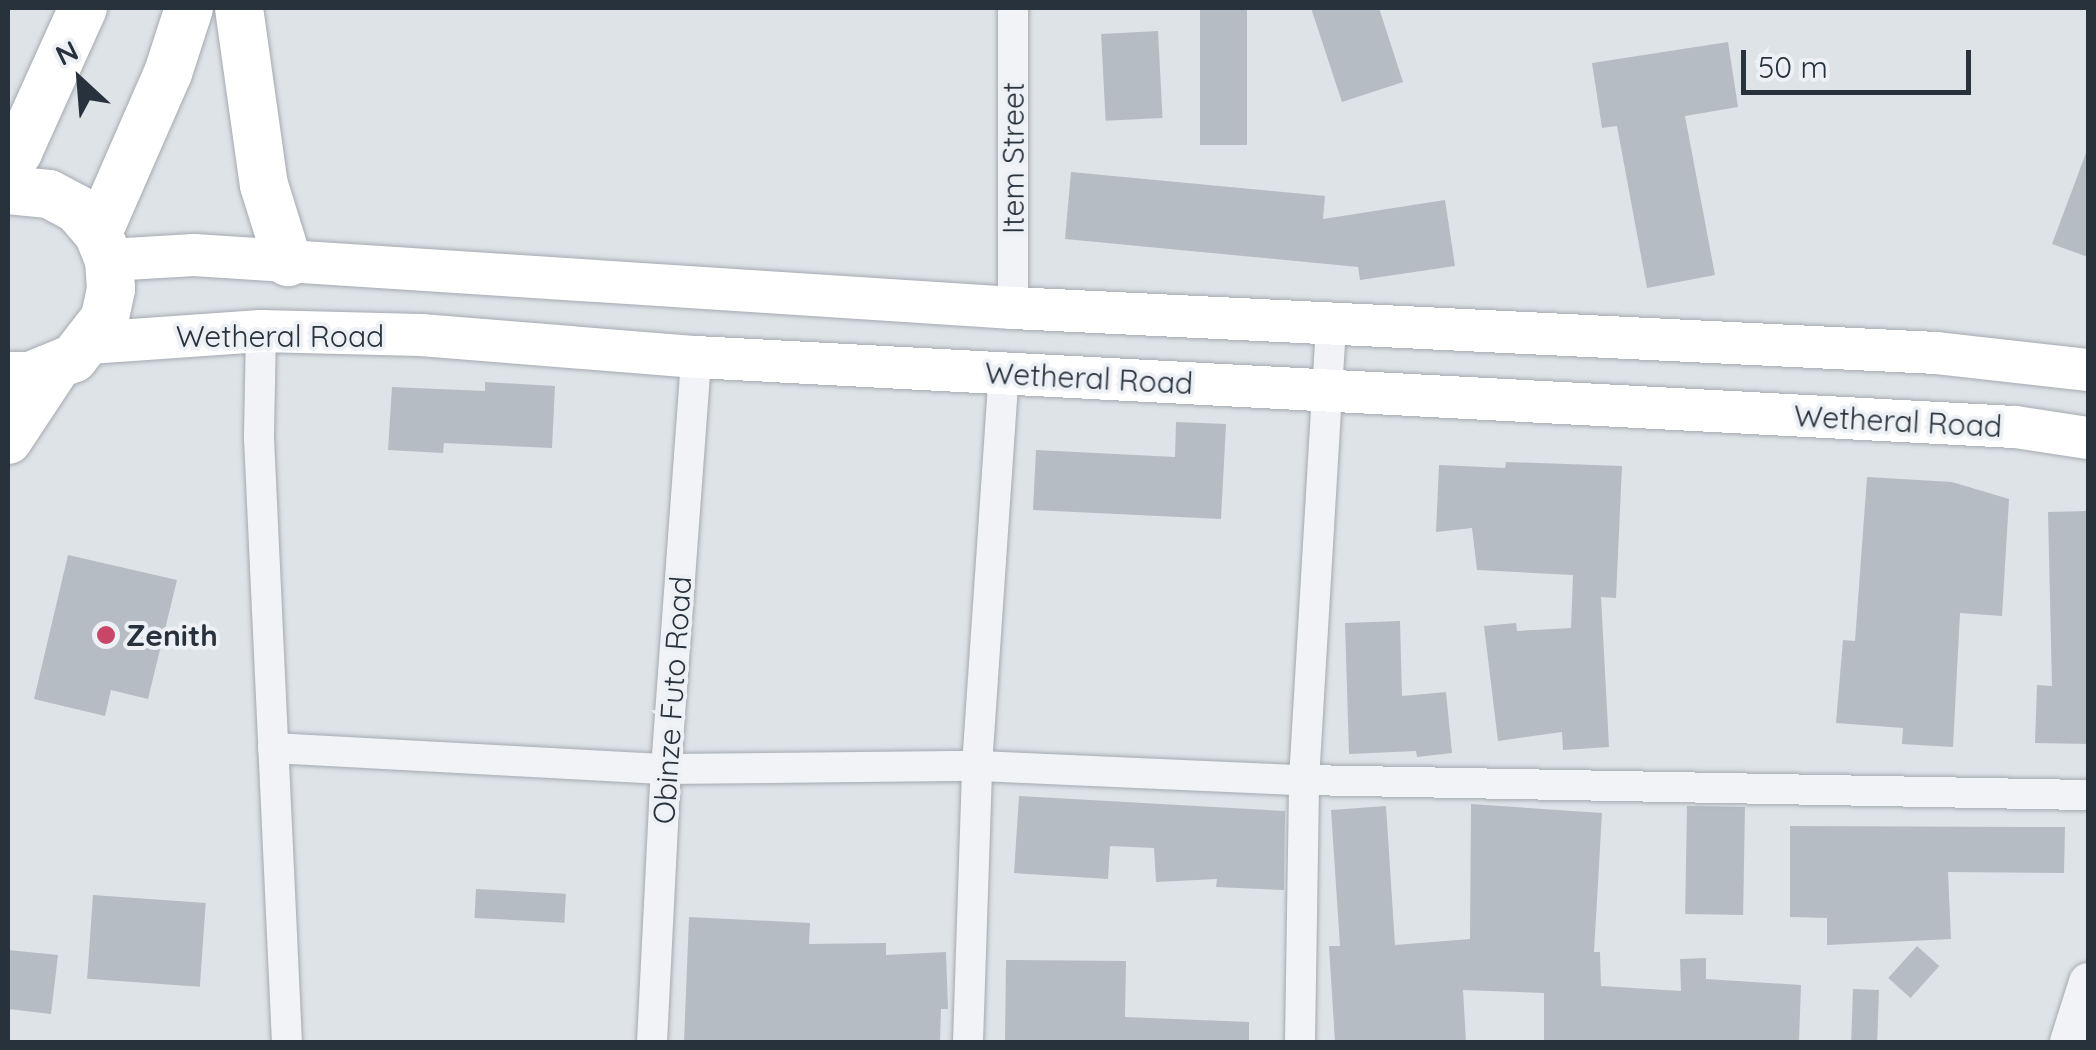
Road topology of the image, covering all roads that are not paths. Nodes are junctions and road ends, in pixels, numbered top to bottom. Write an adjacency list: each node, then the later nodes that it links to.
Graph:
1 (82, 8): 5 (main road)
2 (189, 8): 7 (main road)
3 (239, 8): 8 (main road)
4 (1013, 8): 9 (street, Item Street)
5 (8, 164)
6 (8, 190): 7 (main road)
7 (104, 246): 8 (main road); 12 (main road)
8 (288, 262): 9 (main road)
9 (1013, 308): 10 (main road)
10 (1331, 324): 14 (main road); 17 (street)
11 (261, 331): 12 (main road, Wetheral Road); 13 (main road, Wetheral Road); 20 (street)
12 (72, 356): 16 (main road); 19 (main road)
13 (696, 358): 15 (main road, Wetheral Road); 22 (street, Obinze Futo Road)
14 (2088, 370)
15 (1004, 374): 17 (main road, Wetheral Road); 21 (street)
16 (8, 376)
17 (1330, 390): 18 (main road, Wetheral Road); 23 (street)
18 (2088, 438)
19 (8, 440)
20 (273, 748): 22 (street); 26 (street)
21 (977, 766): 22 (street); 23 (street); 28 (street)
22 (666, 769): 27 (street, Obinze Futo Road)
23 (1304, 780): 24 (street); 29 (street)
24 (2088, 795)
25 (2088, 982): 30 (street)
26 (287, 1042)
27 (652, 1042)
28 (968, 1042)
29 (1300, 1042)
30 (2068, 1042)

